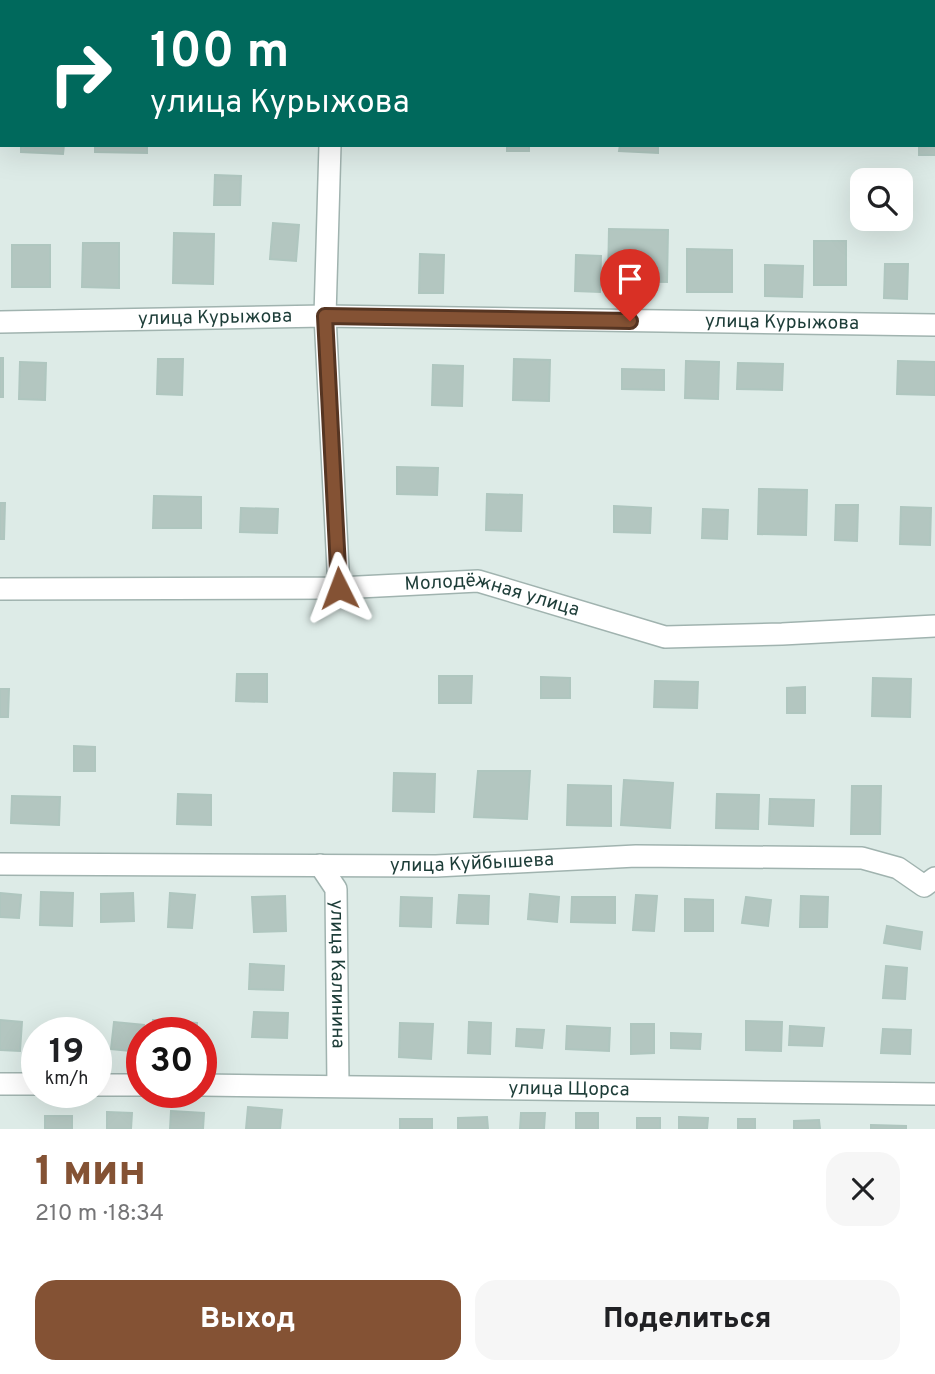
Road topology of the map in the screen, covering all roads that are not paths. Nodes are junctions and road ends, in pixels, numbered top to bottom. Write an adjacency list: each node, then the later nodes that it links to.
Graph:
1 (330, 147): 2 (street)
2 (325, 316): 3 (street, улица Курыжова); 4 (street, улица Курыжова); 5 (street)
3 (0, 322)
4 (935, 325)
5 (339, 588): 6 (street, Молодёжная улица); 7 (street, Молодёжная улица)
6 (0, 589)
7 (935, 626)
8 (0, 864): 9 (street, улица Куйбышева)
9 (320, 866): 10 (street, улица Куйбышева); 14 (street, улица Калинина)
10 (931, 887)
11 (0, 1084): 12 (street)
12 (21, 1084)
13 (217, 1085): 14 (street, улица Щорса)
14 (338, 1086): 15 (street, улица Щорса)
15 (935, 1094)

